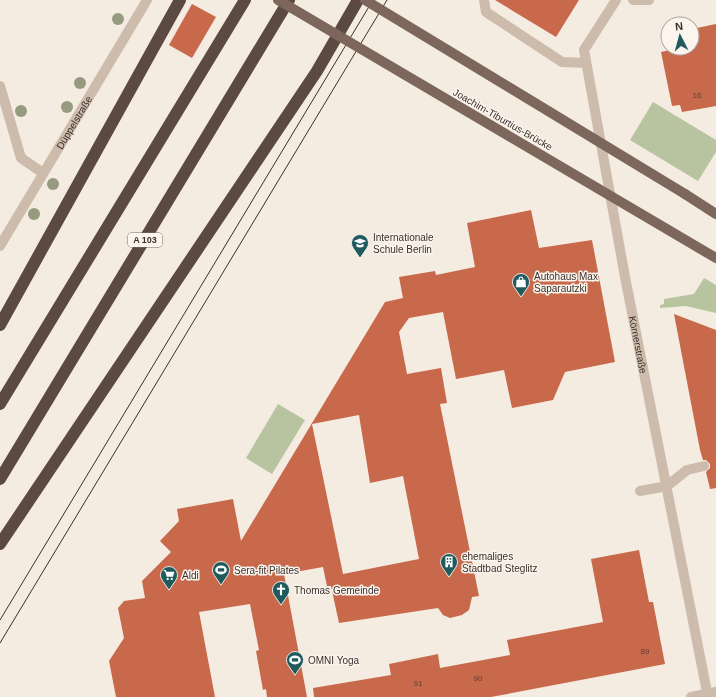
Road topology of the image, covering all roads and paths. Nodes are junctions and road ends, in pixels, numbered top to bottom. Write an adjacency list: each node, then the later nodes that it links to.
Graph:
1 (180, 0): 19 (highway)
2 (245, 0): 20 (highway)
3 (278, 0): 12 (main road, Joachim-Tiburtius-Brücke, bridge)
4 (289, 0): 22 (highway, A 103)
5 (358, 0): 12 (highway)
6 (365, 0): 16 (main road, bridge)
7 (484, 0): 13 (street)
8 (616, 0): 13 (street, Körnerstraße)
9 (634, 0): 10 (street)
10 (649, 0)
11 (144, 1): 15 (street, Düppelstraße)
12 (337, 36): 18 (main road, Joachim-Tiburtius-Brücke, bridge); 25 (highway)
13 (586, 63): 23 (street, Körnerstraße)
14 (0, 86): 15 (street)
15 (43, 173): 17 (street, Düppelstraße)
16 (716, 214)
17 (1, 242)
18 (716, 258)
19 (0, 325)
20 (0, 404)
21 (704, 466): 23 (street)
22 (0, 480)
23 (667, 486): 24 (street); 26 (street, Körnerstraße)
24 (640, 491)
25 (0, 544)
26 (710, 694): 27 (street)
27 (691, 697)

